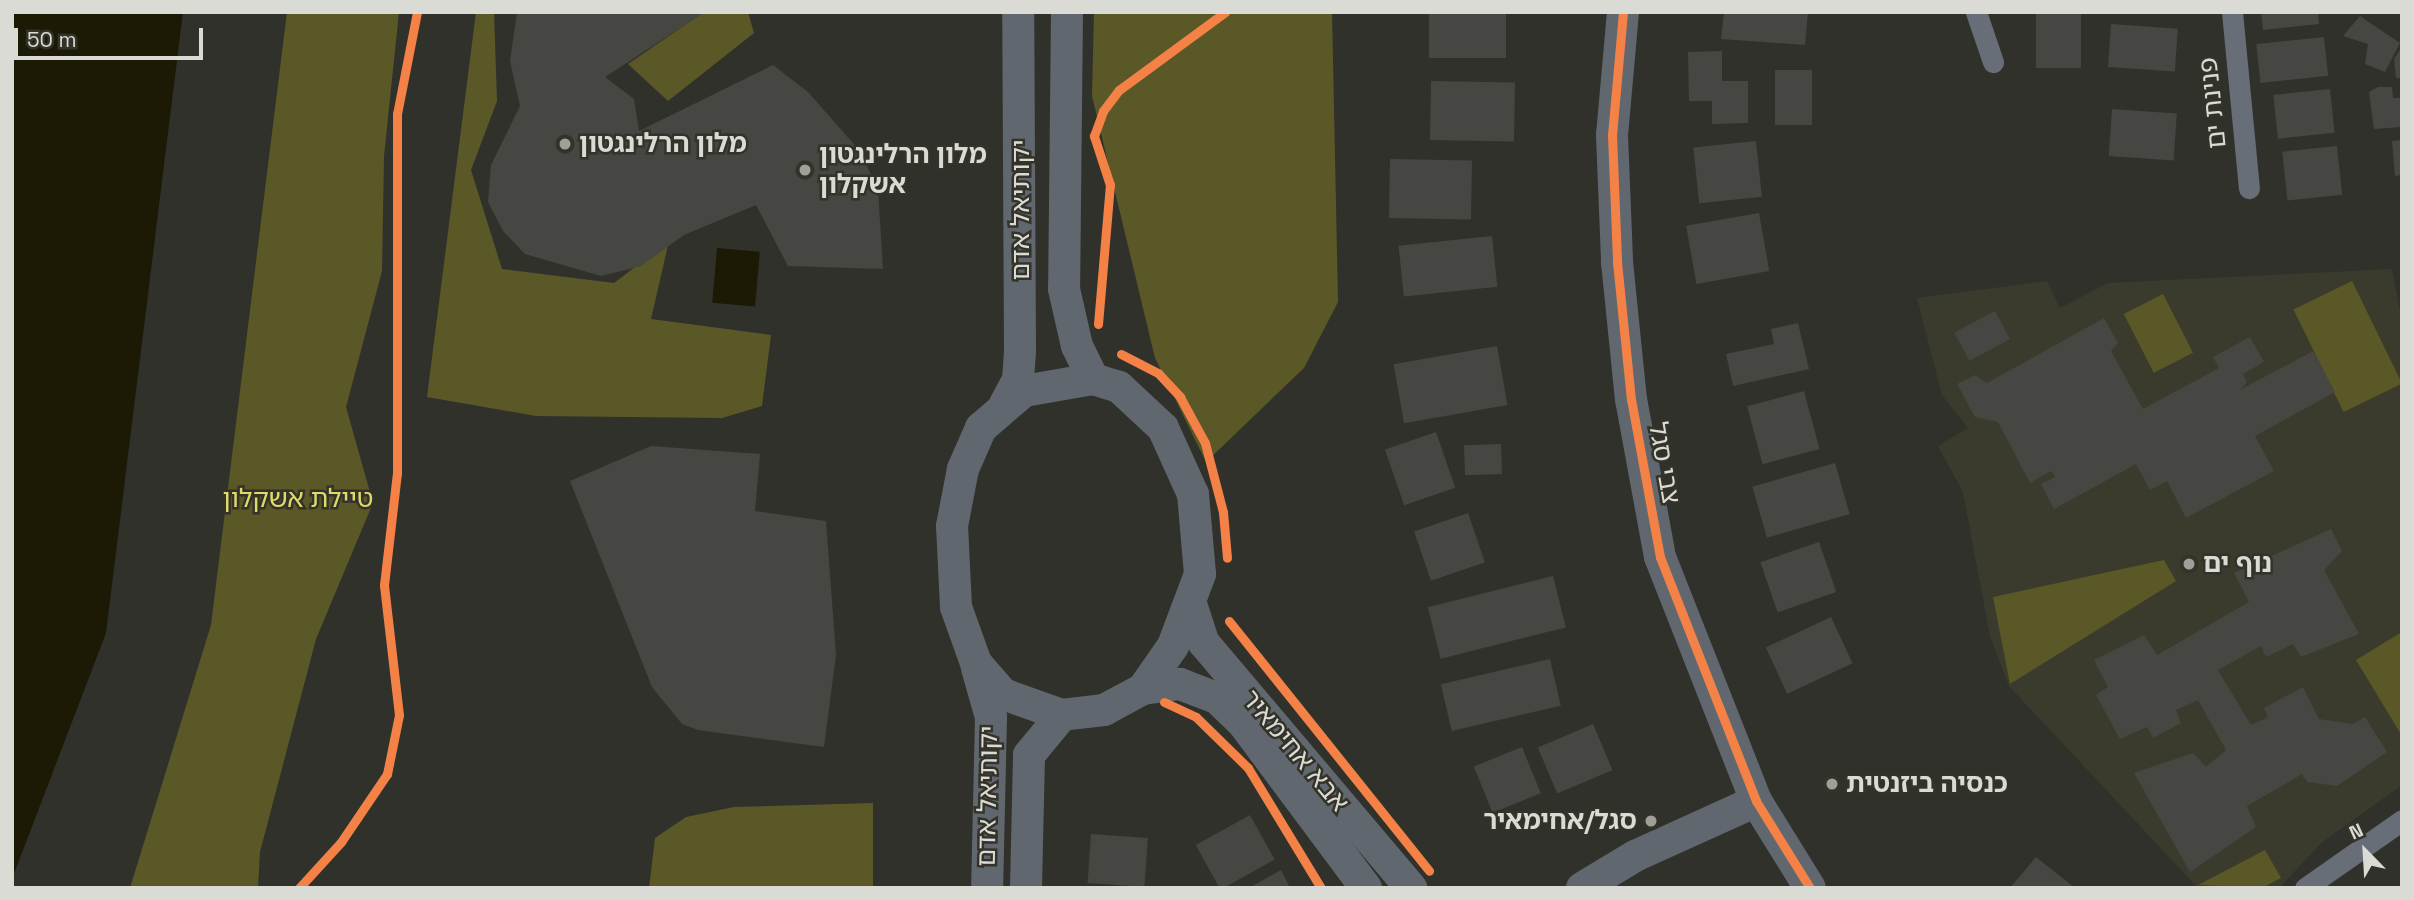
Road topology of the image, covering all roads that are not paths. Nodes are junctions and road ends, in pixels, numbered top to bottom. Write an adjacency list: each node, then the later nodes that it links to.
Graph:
1 (1018, 12): 9 (main road, יקותיאל אדם)
2 (1067, 12): 8 (main road, יקותיאל אדם)
3 (1623, 12): 14 (main road, צבי סגל)
4 (1976, 12): 6 (street)
5 (2232, 12): 7 (street, פנינת ים)
6 (1993, 62)
7 (2249, 188)
8 (1093, 379): 9 (main road); 10 (main road)
9 (1005, 404): 11 (main road, יקותיאל אדם)
10 (1192, 607): 12 (main road); 19 (main road, אבא אחימאיר)
11 (976, 663): 13 (main road); 17 (main road, יקותיאל אדם)
12 (1143, 689): 13 (main road); 18 (main road, אבא אחימאיר)
13 (1062, 715): 16 (main road, יקותיאל אדם)
14 (1756, 801): 20 (main road); 21 (main road, צבי סגל)
15 (2402, 820): 22 (street)
16 (1026, 886)
17 (987, 888)
18 (1366, 888)
19 (1411, 888)
20 (1582, 888)
21 (1810, 888)
22 (2305, 888)

